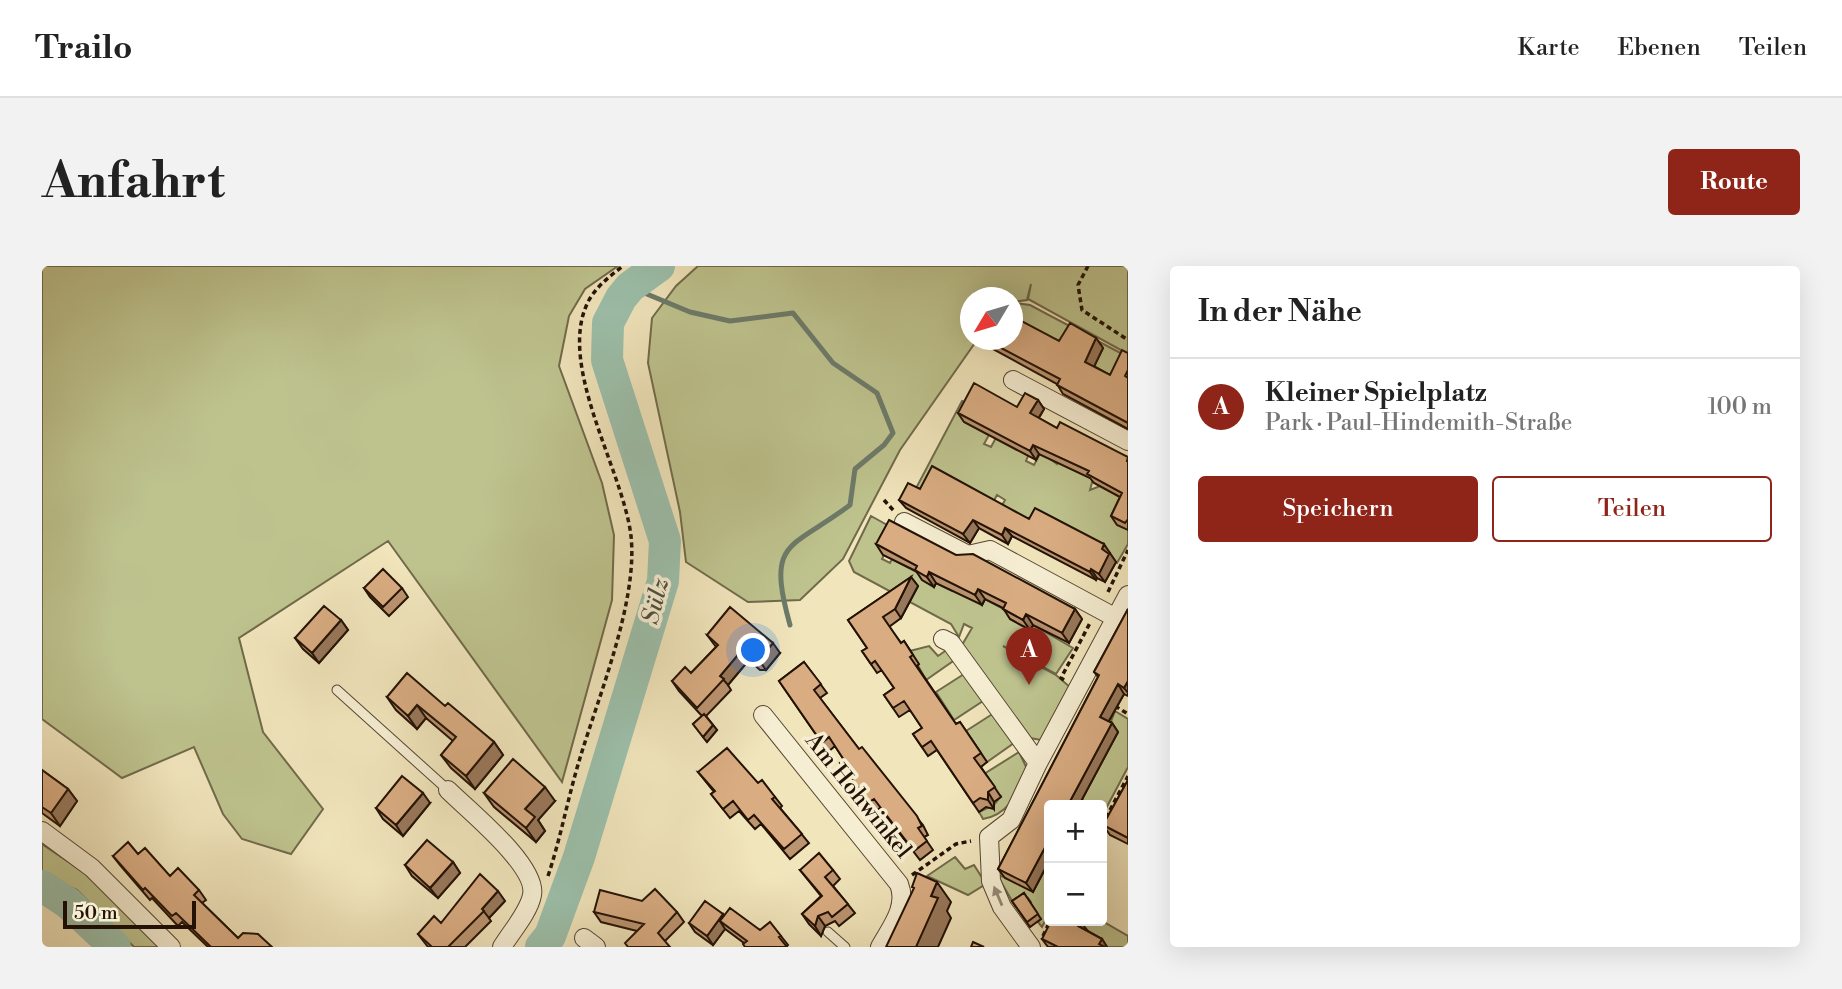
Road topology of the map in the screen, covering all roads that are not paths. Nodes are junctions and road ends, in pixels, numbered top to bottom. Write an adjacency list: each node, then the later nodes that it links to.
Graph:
1 (1013, 380): 2 (street)
2 (1128, 441)
3 (904, 522): 5 (street)
4 (1128, 595): 5 (street)
5 (1116, 618): 9 (street)
6 (943, 639): 9 (street)
7 (338, 690): 10 (lane)
8 (763, 715): 16 (street, Am Hohwinkel)
9 (1038, 762): 17 (street, one-way to 9)
10 (448, 790): 14 (street)
11 (42, 831): 13 (street)
12 (828, 932): 15 (lane)
13 (172, 947)
14 (502, 947)
15 (845, 947)
16 (880, 947)
17 (1031, 947)

